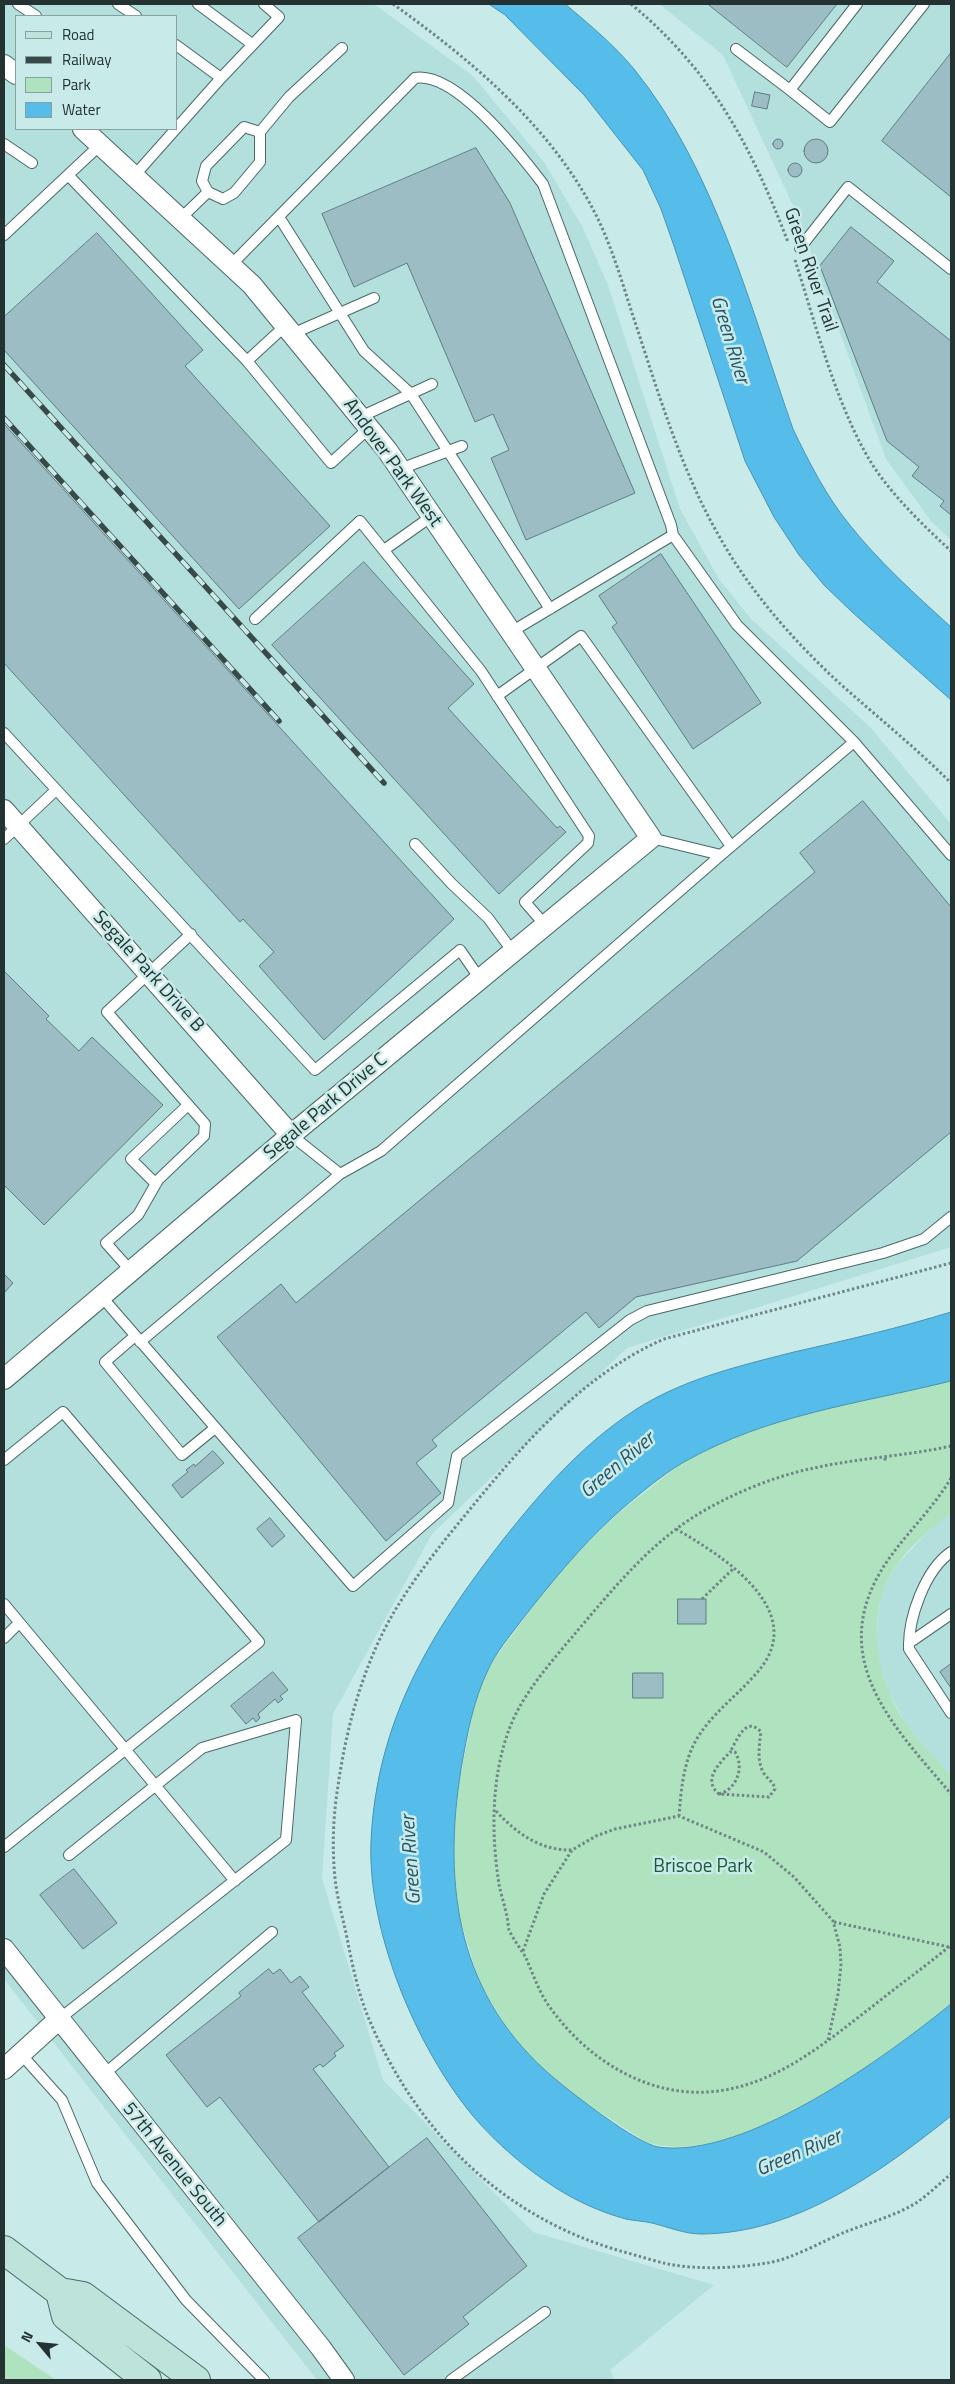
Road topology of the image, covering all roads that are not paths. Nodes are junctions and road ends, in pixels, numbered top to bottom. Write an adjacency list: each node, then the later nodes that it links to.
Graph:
1 (18, 4): 7 (lane)
2 (118, 4): 8 (lane)
3 (198, 4): 9 (lane)
4 (264, 4): 9 (lane)
5 (857, 4): 14 (lane)
6 (924, 4): 14 (lane)
7 (34, 15)
8 (134, 15)
9 (252, 44): 13 (lane)
10 (178, 46): 13 (lane)
11 (342, 48): 18 (lane)
12 (736, 49): 14 (lane)
13 (221, 78): 15 (lane)
14 (790, 90)
15 (178, 127)
16 (84, 130): 20 (street, Andover Park West)
17 (175, 130): 23 (lane)
18 (260, 132): 24 (lane); 24 (lane)
19 (4, 144): 21 (lane)
20 (100, 145): 22 (lane); 23 (street, Andover Park West)
21 (32, 164)
22 (68, 175): 27 (lane); 34 (lane)
23 (134, 176): 26 (street, Andover Park West)
24 (208, 192): 26 (lane)
25 (279, 217): 29 (lane); 32 (lane); 42 (lane)
26 (180, 218): 29 (street, Andover Park West)
27 (4, 235)
28 (796, 248): 30 (lane)
29 (231, 265): 33 (street, Andover Park West)
30 (951, 269)
31 (374, 298): 32 (lane)
32 (339, 313): 33 (lane); 36 (lane)
33 (289, 330): 34 (lane); 37 (street, Andover Park West)
34 (247, 361): 37 (lane)
35 (432, 384): 36 (lane)
36 (411, 394): 37 (lane); 39 (lane)
37 (365, 422): 40 (street, Andover Park West)
38 (462, 446): 39 (lane)
39 (449, 451): 40 (lane); 44 (lane)
40 (400, 469): 41 (street, Andover Park West)
41 (432, 516): 43 (lane); 46 (street, Andover Park West)
42 (673, 535): 44 (lane); 50 (lane)
43 (384, 550): 45 (lane); 48 (lane)
44 (550, 609): 46 (lane)
45 (255, 619)
46 (511, 632): 47 (street, Andover Park West)
47 (536, 669): 48 (lane); 54 (street, Andover Park West); 56 (lane)
48 (497, 696): 59 (lane)
49 (4, 733): 51 (lane)
50 (854, 742): 56 (lane); 57 (lane)
51 (56, 790): 53 (lane); 60 (lane)
52 (4, 810): 53 (street, Segale Park Drive B)
53 (11, 832): 62 (street, Segale Park Drive B)
54 (651, 838): 58 (lane); 59 (street, Segale Park Drive C)
55 (416, 844): 61 (lane)
56 (731, 846): 58 (lane)
57 (951, 854)
58 (721, 855): 66 (lane)
59 (546, 925): 61 (street, Segale Park Drive C)
60 (191, 934): 62 (lane); 63 (lane)
61 (513, 952): 63 (street, Segale Park Drive C)
62 (149, 974): 64 (lane); 65 (street, Segale Park Drive B)
63 (480, 979): 65 (street, Segale Park Drive C)
64 (188, 1105): 67 (lane); 67 (lane)
65 (291, 1135): 66 (lane); 69 (street, Segale Park Drive C)
66 (340, 1174): 71 (lane)
67 (156, 1184): 69 (lane)
68 (951, 1217): 73 (lane)
69 (131, 1271): 70 (street, Segale Park Drive C)
70 (101, 1296): 71 (lane); 72 (street, Segale Park Drive C)
71 (138, 1339): 73 (lane); 73 (lane)
72 (4, 1379)
73 (215, 1428)
74 (4, 1460): 82 (lane)
75 (951, 1552): 80 (lane)
76 (4, 1604): 78 (lane)
77 (951, 1614): 80 (lane)
78 (19, 1623): 79 (lane); 82 (lane)
79 (4, 1638)
80 (909, 1643): 81 (lane)
81 (951, 1713)
82 (125, 1749): 83 (lane); 84 (lane)
83 (156, 1785): 85 (lane); 86 (lane); 86 (lane)
84 (4, 1847)
85 (69, 1855)
86 (235, 1881): 89 (lane)
87 (272, 1932): 92 (lane)
88 (4, 1949): 89 (street, 57th Avenue South)
89 (58, 2020): 90 (street); 92 (street, 57th Avenue South)
90 (20, 2053): 91 (street); 98 (lane)
91 (4, 2069)
92 (103, 2075): 99 (street, 57th Avenue South)
93 (4, 2250): 94 (main road)
94 (60, 2292): 96 (main road); 97 (main road)
95 (545, 2312): 100 (lane)
96 (147, 2380)
97 (196, 2380)
98 (264, 2380)
99 (344, 2380)
100 (451, 2380)

